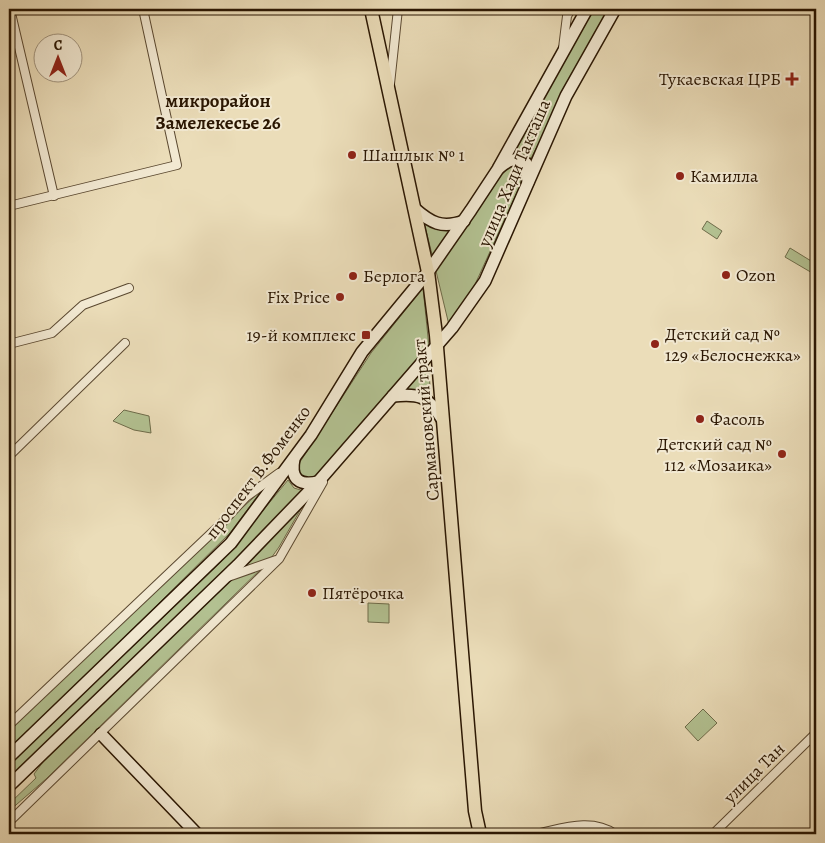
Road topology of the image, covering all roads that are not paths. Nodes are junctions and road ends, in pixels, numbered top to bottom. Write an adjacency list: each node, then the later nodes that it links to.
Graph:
1 (10, 9): 12 (street)
2 (143, 9): 12 (street)
3 (371, 9): 9 (main road, Сармановский тракт)
4 (398, 9): 9 (street)
5 (571, 9): 8 (street)
6 (587, 9): 8 (main road, улица Хади Такташа)
7 (616, 9): 11 (main road, улица Хади Такташа)
8 (562, 50): 10 (main road, улица Хади Такташа)
9 (389, 96): 14 (main road, Сармановский тракт)
10 (498, 169): 11 (main road); 15 (main road, улица Хади Такташа)
11 (528, 184): 20 (main road, улица Хади Такташа)
12 (54, 196): 13 (street)
13 (9, 206)
14 (414, 208): 15 (main road); 16 (main road, Сармановский тракт)
15 (464, 221): 16 (main road, улица Хади Такташа)
16 (428, 272): 20 (main road, Сармановский тракт); 24 (main road, проспект В.Фоменко)
17 (129, 288): 19 (street)
18 (125, 343): 23 (street)
19 (9, 344)
20 (437, 346): 21 (main road); 22 (main road, Сармановский тракт)
21 (393, 396): 22 (main road); 25 (main road)
22 (442, 419): 37 (main road, Сармановский тракт)
23 (9, 456)
24 (294, 458): 26 (main road, проспект В.Фоменко); 27 (main road)
25 (333, 465): 27 (main road); 28 (street)
26 (285, 469): 30 (street); 33 (main road, проспект В.Фоменко)
27 (318, 482): 29 (main road)
28 (279, 559): 29 (street); 32 (street)
29 (224, 578): 34 (main road)
30 (9, 725)
31 (816, 732): 40 (street, улица Тан)
32 (101, 734): 35 (street); 36 (main road)
33 (9, 757)
34 (9, 786)
35 (9, 822)
36 (197, 834)
37 (480, 834)
38 (534, 834): 39 (street)
39 (614, 834)
40 (713, 834)

